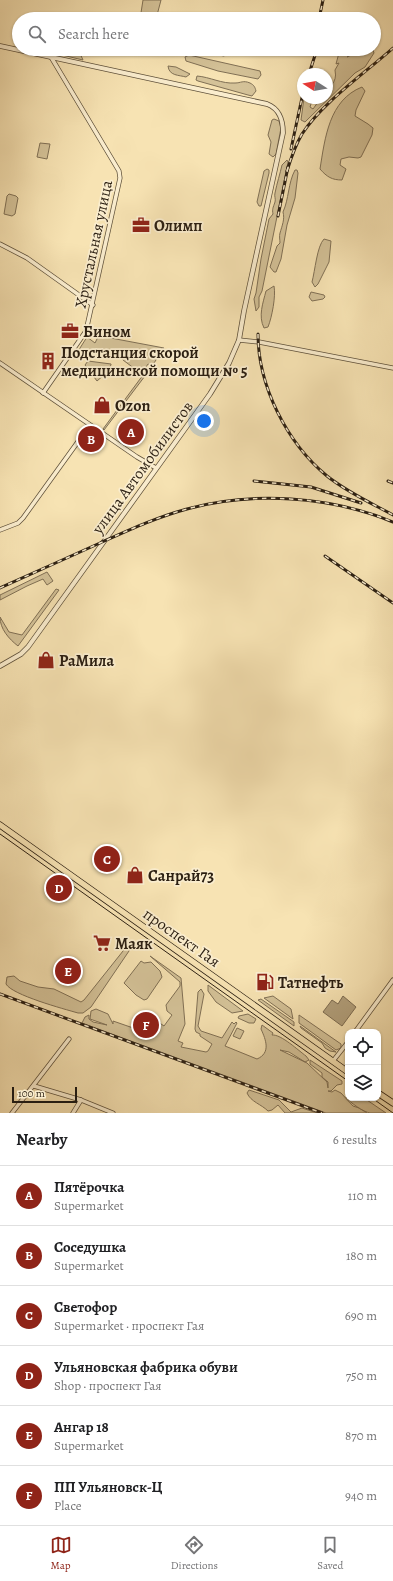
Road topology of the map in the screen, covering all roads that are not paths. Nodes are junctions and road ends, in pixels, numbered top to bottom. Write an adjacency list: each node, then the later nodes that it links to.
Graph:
1 (0, 46): 2 (street)
2 (12, 49)
3 (47, 56): 4 (street)
4 (52, 57): 6 (street, Хрустальная улица); 7 (street, улица Автомобилистов)
5 (0, 244): 6 (street)
6 (93, 305): 10 (street, Хрустальная улица)
7 (239, 340): 9 (street); 12 (street, улица Автомобилистов)
8 (0, 363): 10 (street)
9 (393, 368)
10 (43, 393): 11 (street)
11 (90, 425): 12 (street); 13 (street)
12 (156, 468): 14 (street, улица Автомобилистов)
13 (0, 530)
14 (0, 666)
15 (0, 825): 20 (main road, проспект Гая)
16 (393, 980): 17 (street)
17 (357, 1029)
18 (69, 1039): 22 (street)
19 (345, 1046): 20 (street)
20 (334, 1061): 21 (main road, проспект Гая)
21 (345, 1070)
22 (34, 1086): 24 (street); 26 (street)
23 (381, 1095): 25 (main road)
24 (82, 1100): 27 (street); 28 (street)
25 (393, 1103)
26 (12, 1113)
27 (73, 1113)
28 (114, 1113)

